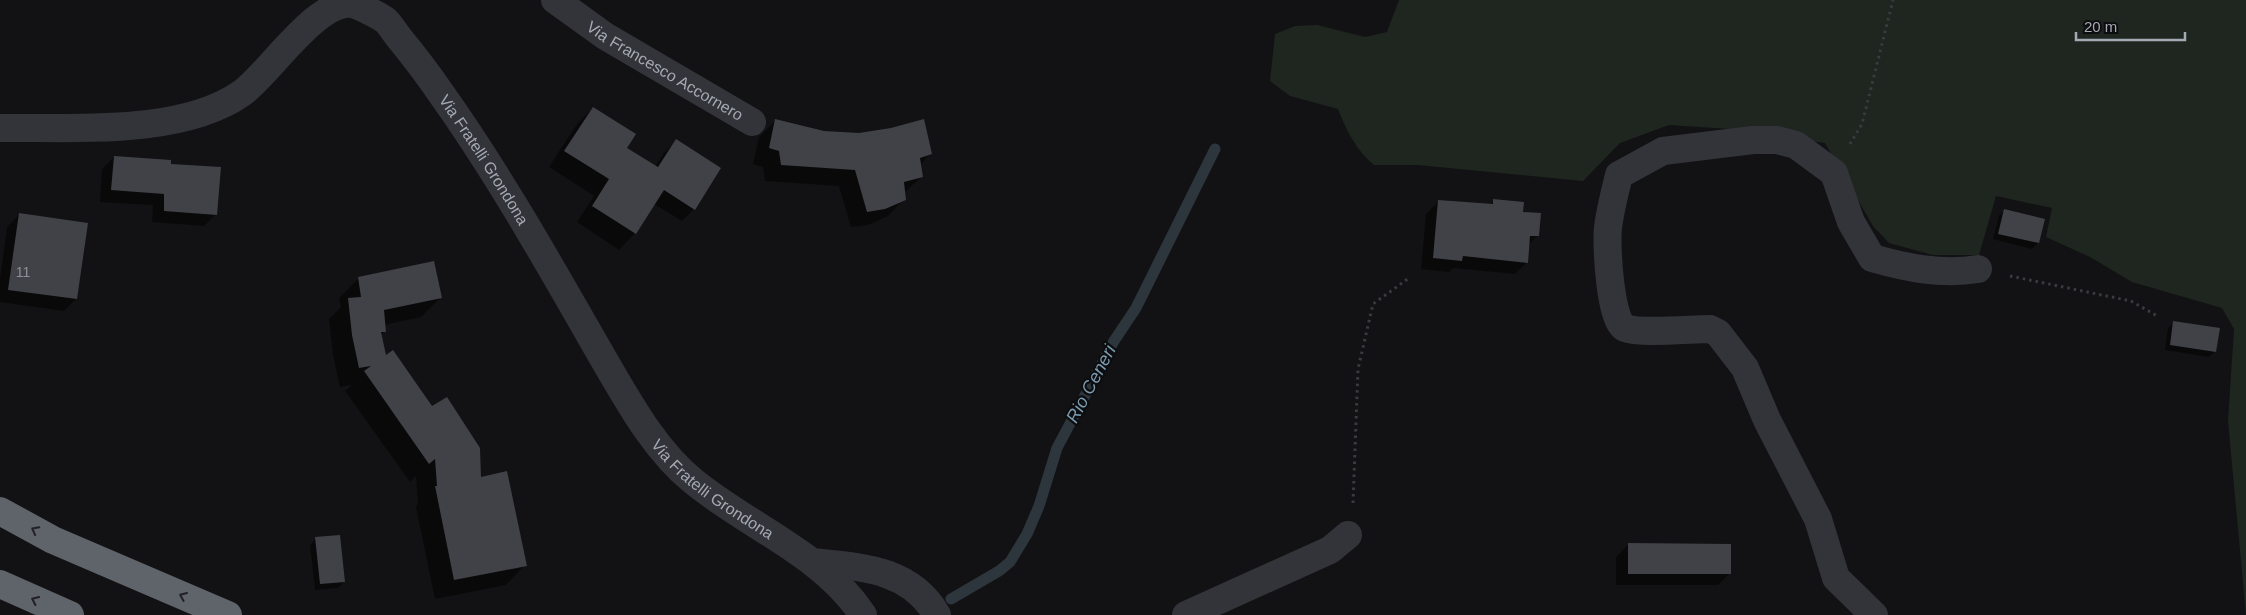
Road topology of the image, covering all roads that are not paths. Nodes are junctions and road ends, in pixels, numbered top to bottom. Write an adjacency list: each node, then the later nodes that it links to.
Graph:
1 (555, 0): 3 (street, Via Francesco Accornero)
2 (313, 8): 4 (street, Via Fratelli Grondona); 8 (street, Via Fratelli Grondona)
3 (752, 122)
4 (0, 128)
5 (1978, 269): 15 (street)
6 (0, 511): 11 (highway, one-way to 6)
7 (1348, 535): 14 (street)
8 (812, 562): 12 (street, Via Fratelli Grondona); 13 (street)
9 (0, 584): 10 (highway, one-way to 9)
10 (70, 615)
11 (228, 615)
12 (863, 615)
13 (938, 615)
14 (1186, 615)
15 (1874, 615)

